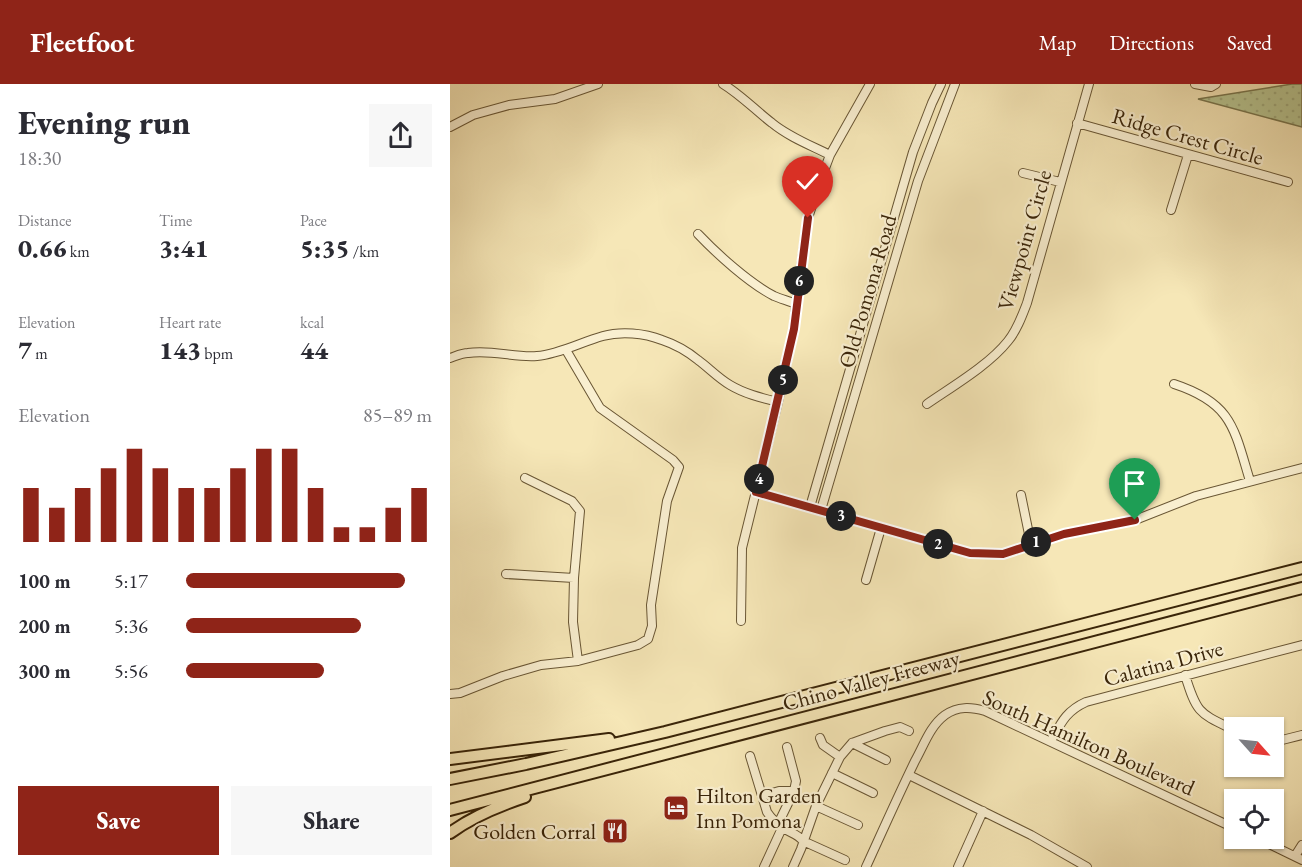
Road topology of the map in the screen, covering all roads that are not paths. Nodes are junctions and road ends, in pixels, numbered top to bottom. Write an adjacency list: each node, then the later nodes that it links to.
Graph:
1 (598, 84): 10 (street)
2 (723, 84): 11 (street)
3 (870, 84): 11 (street)
4 (941, 84): 29 (street, Old Pomona Road)
5 (955, 84): 30 (street, Old Pomona Road)
6 (1089, 84): 9 (street, Viewpoint Circle)
7 (1195, 84): 8 (street)
8 (1216, 84)
9 (1077, 123): 12 (street, Ridge Crest Circle); 14 (street, Viewpoint Circle)
10 (450, 126)
11 (830, 155): 18 (street)
12 (1188, 155): 15 (street, Ridge Crest Circle); 16 (street)
13 (1023, 172): 14 (street)
14 (1060, 182): 23 (street, Viewpoint Circle)
15 (1288, 182)
16 (1171, 210)
17 (698, 234): 18 (street)
18 (796, 304): 22 (street)
19 (566, 350): 20 (street); 22 (street); 40 (street)
20 (450, 358)
21 (1174, 384): 26 (street)
22 (778, 402): 27 (street)
23 (927, 404)
24 (1302, 468): 26 (street)
25 (525, 478): 35 (street)
26 (1250, 481): 32 (street)
27 (756, 492): 29 (street); 38 (street)
28 (1021, 495): 32 (street)
29 (810, 507): 30 (street)
30 (821, 510): 31 (street)
31 (881, 528): 32 (street); 36 (street)
32 (1031, 544)
33 (1302, 568): 45 (highway, Chino Valley Freeway)
34 (506, 574): 35 (street)
35 (574, 578): 40 (street)
36 (866, 580)
37 (1302, 588): 48 (highway, Chino Valley Freeway)
38 (741, 621)
39 (1302, 645): 41 (street, Calatina Drive)
40 (578, 661): 42 (street)
41 (1185, 675): 43 (street); 50 (street, Calatina Drive)
42 (450, 694)
43 (1224, 725)
44 (909, 731): 51 (street)
45 (665, 732): 55 (highway); 59 (highway, Chino Valley Freeway)
46 (1302, 735): 49 (street)
47 (820, 738): 54 (street)
48 (724, 739): 64 (highway, Chino Valley Freeway); 69 (highway)
49 (1284, 740)
50 (1051, 741): 58 (street, South Hamilton Boulevard); 66 (street, South Hamilton Boulevard)
51 (852, 743): 54 (street); 56 (street)
52 (787, 747): 60 (street)
53 (750, 756): 62 (street)
54 (840, 757): 57 (street)
55 (450, 759)
56 (886, 760)
57 (832, 773): 61 (street); 63 (street)
58 (909, 775): 65 (street); 77 (street)
59 (450, 779)
60 (794, 791): 62 (street); 68 (street)
61 (873, 793)
62 (762, 796): 68 (street)
63 (816, 806): 67 (street); 70 (street)
64 (450, 810)
65 (983, 811): 78 (street); 79 (street)
66 (1224, 823)
67 (858, 825)
68 (780, 826): 70 (street); 75 (street)
69 (450, 833)
70 (803, 841): 74 (street); 76 (street)
71 (1302, 845): 73 (street)
72 (1280, 849): 73 (street)
73 (1298, 858)
74 (845, 860)
75 (764, 867)
76 (793, 867)
77 (866, 867)
78 (958, 867)
79 (1087, 867)

